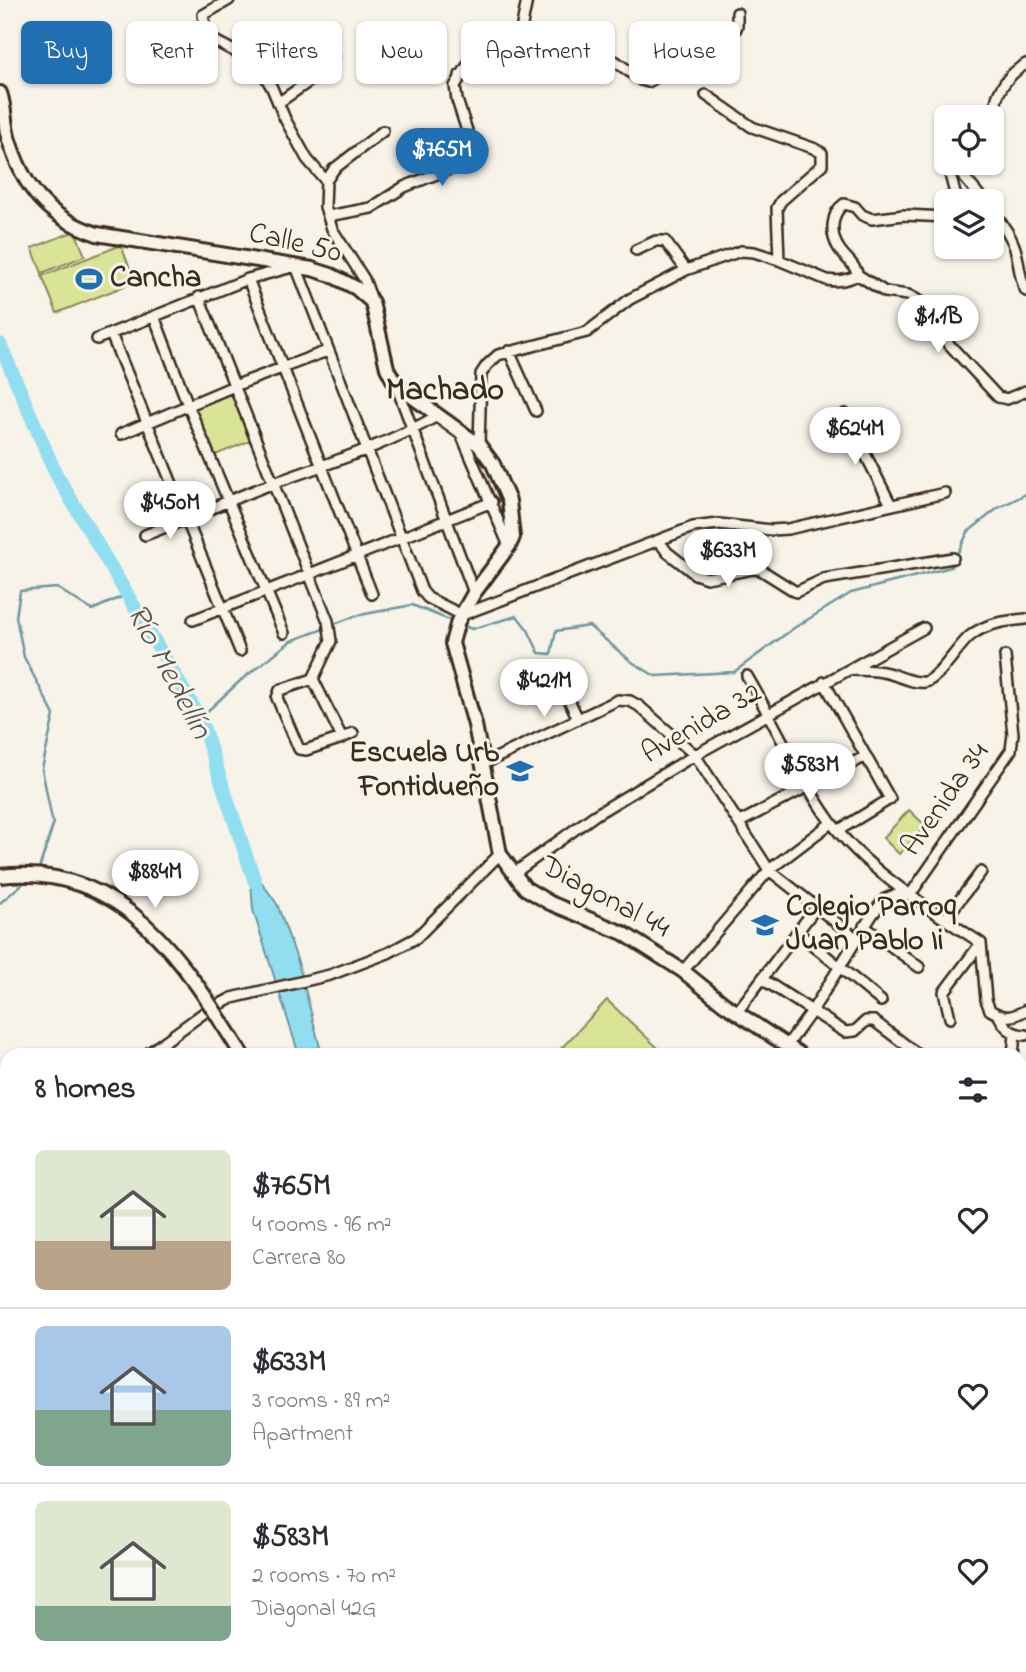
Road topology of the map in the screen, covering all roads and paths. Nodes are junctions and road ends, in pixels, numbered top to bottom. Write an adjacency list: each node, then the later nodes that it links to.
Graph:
1 (229, 0): 11 (street)
2 (527, 0): 4 (street)
3 (737, 13): 5 (street)
4 (523, 21)
5 (615, 61)
6 (1026, 64): 12 (street)
7 (460, 75): 17 (street)
8 (307, 84): 11 (street)
9 (0, 93): 22 (main road, Calle 50)
10 (706, 95): 21 (street)
11 (278, 103): 15 (street)
12 (995, 105)
13 (383, 131): 15 (street)
14 (962, 175): 16 (street)
15 (326, 181): 17 (street)
16 (974, 189)
17 (328, 216): 28 (street)
18 (934, 216): 24 (street)
19 (1004, 226): 26 (street)
20 (636, 250): 23 (street)
21 (779, 260): 23 (street); 24 (street)
22 (296, 266): 25 (street); 28 (main road, Calle 50); 32 (street)
23 (686, 270): 33 (street)
24 (858, 275): 37 (street)
25 (248, 279): 27 (street); 34 (street)
26 (1026, 291)
27 (199, 298): 29 (street); 35 (street)
28 (372, 302): 36 (main road)
29 (154, 316): 30 (street); 38 (street)
30 (111, 334): 31 (street); 42 (street)
31 (97, 339)
32 (327, 351): 34 (street); 47 (street)
33 (509, 351): 39 (street); 46 (street)
34 (282, 369): 35 (street); 48 (street)
35 (234, 386): 38 (street); 49 (street)
36 (396, 386): 41 (main road); 43 (street)
37 (1026, 391)
38 (188, 405): 42 (street); 52 (street)
39 (536, 411)
40 (845, 414): 53 (street)
41 (437, 415): 43 (street); 45 (main road)
42 (146, 422): 44 (street); 54 (street)
43 (412, 430): 47 (street); 55 (street)
44 (121, 434)
45 (461, 434): 46 (main road); 51 (street)
46 (479, 446): 59 (main road)
47 (365, 448): 48 (street); 57 (street)
48 (321, 467): 49 (street); 60 (street)
49 (272, 484): 52 (street); 62 (street)
50 (945, 493): 53 (street)
51 (492, 502): 55 (street); 59 (street)
52 (228, 503): 54 (street); 63 (street)
53 (891, 505): 58 (street)
54 (186, 520): 56 (street); 66 (street)
55 (447, 520): 57 (street); 64 (street)
56 (145, 535)
57 (400, 538): 60 (street); 67 (street)
58 (659, 541): 61 (street); 67 (street)
59 (509, 546): 64 (main road)
60 (356, 554): 62 (street); 65 (street)
61 (953, 558)
62 (309, 573): 63 (street); 76 (street)
63 (265, 591): 66 (street); 71 (street)
64 (474, 593): 67 (main road)
65 (372, 594)
66 (221, 607): 69 (street); 72 (street)
67 (460, 618): 87 (main road, Diagonal 44)
68 (1026, 619): 74 (street)
69 (193, 620)
70 (924, 628): 74 (street, Avenida 32)
71 (284, 634)
72 (240, 651)
73 (1005, 656): 81 (street, Avenida 34)
74 (845, 670): 78 (street, Avenida 32)
75 (747, 676): 79 (street)
76 (313, 679): 84 (street); 84 (street)
77 (559, 679): 80 (street)
78 (824, 682): 79 (street, Avenida 32); 86 (street)
79 (769, 714): 85 (street, Avenida 32); 88 (street)
80 (578, 719): 85 (street); 87 (street)
81 (1013, 731): 82 (street); 97 (street, Avenida 34)
82 (1026, 732)
83 (353, 733): 84 (street)
84 (342, 738)
85 (695, 755): 89 (street); 95 (street, Avenida 32)
86 (866, 756): 88 (street); 91 (street)
87 (483, 764): 92 (main road, Diagonal 44)
88 (810, 787): 89 (street); 90 (street)
89 (740, 822): 93 (street)
90 (831, 823): 91 (street); 93 (street)
91 (839, 831): 97 (street)
92 (500, 854): 95 (main road, Diagonal 44); 117 (street)
93 (769, 870): 98 (street); 106 (street)
94 (981, 872): 99 (street)
95 (513, 874): 106 (main road, Diagonal 44)
96 (0, 876): 118 (main road, bridge)
97 (910, 895): 99 (street); 100 (street, Avenida 34)
98 (817, 906): 101 (street); 102 (street)
99 (945, 919): 103 (street)
100 (863, 926): 102 (street, Avenida 34); 105 (street)
101 (797, 932): 104 (street); 107 (street)
102 (856, 938): 104 (street, Avenida 34)
103 (981, 943): 112 (street); 113 (street)
104 (839, 967): 108 (street); 110 (street, Avenida 34)
105 (919, 967)
106 (683, 971): 111 (main road, Diagonal 44)
107 (762, 979): 110 (street); 111 (street)
108 (881, 1001)
109 (1026, 1010): 112 (street)
110 (812, 1011): 116 (street, Avenida 34); 120 (street)
111 (737, 1012): 116 (main road, Diagonal 44)
112 (999, 1016): 114 (street)
113 (950, 1018)
114 (1015, 1034): 115 (street); 121 (street)
115 (1026, 1035)
116 (788, 1044): 119 (main road, Diagonal 44)
117 (156, 1048)
118 (237, 1048)
119 (793, 1048)
120 (910, 1048)
121 (1014, 1048)

